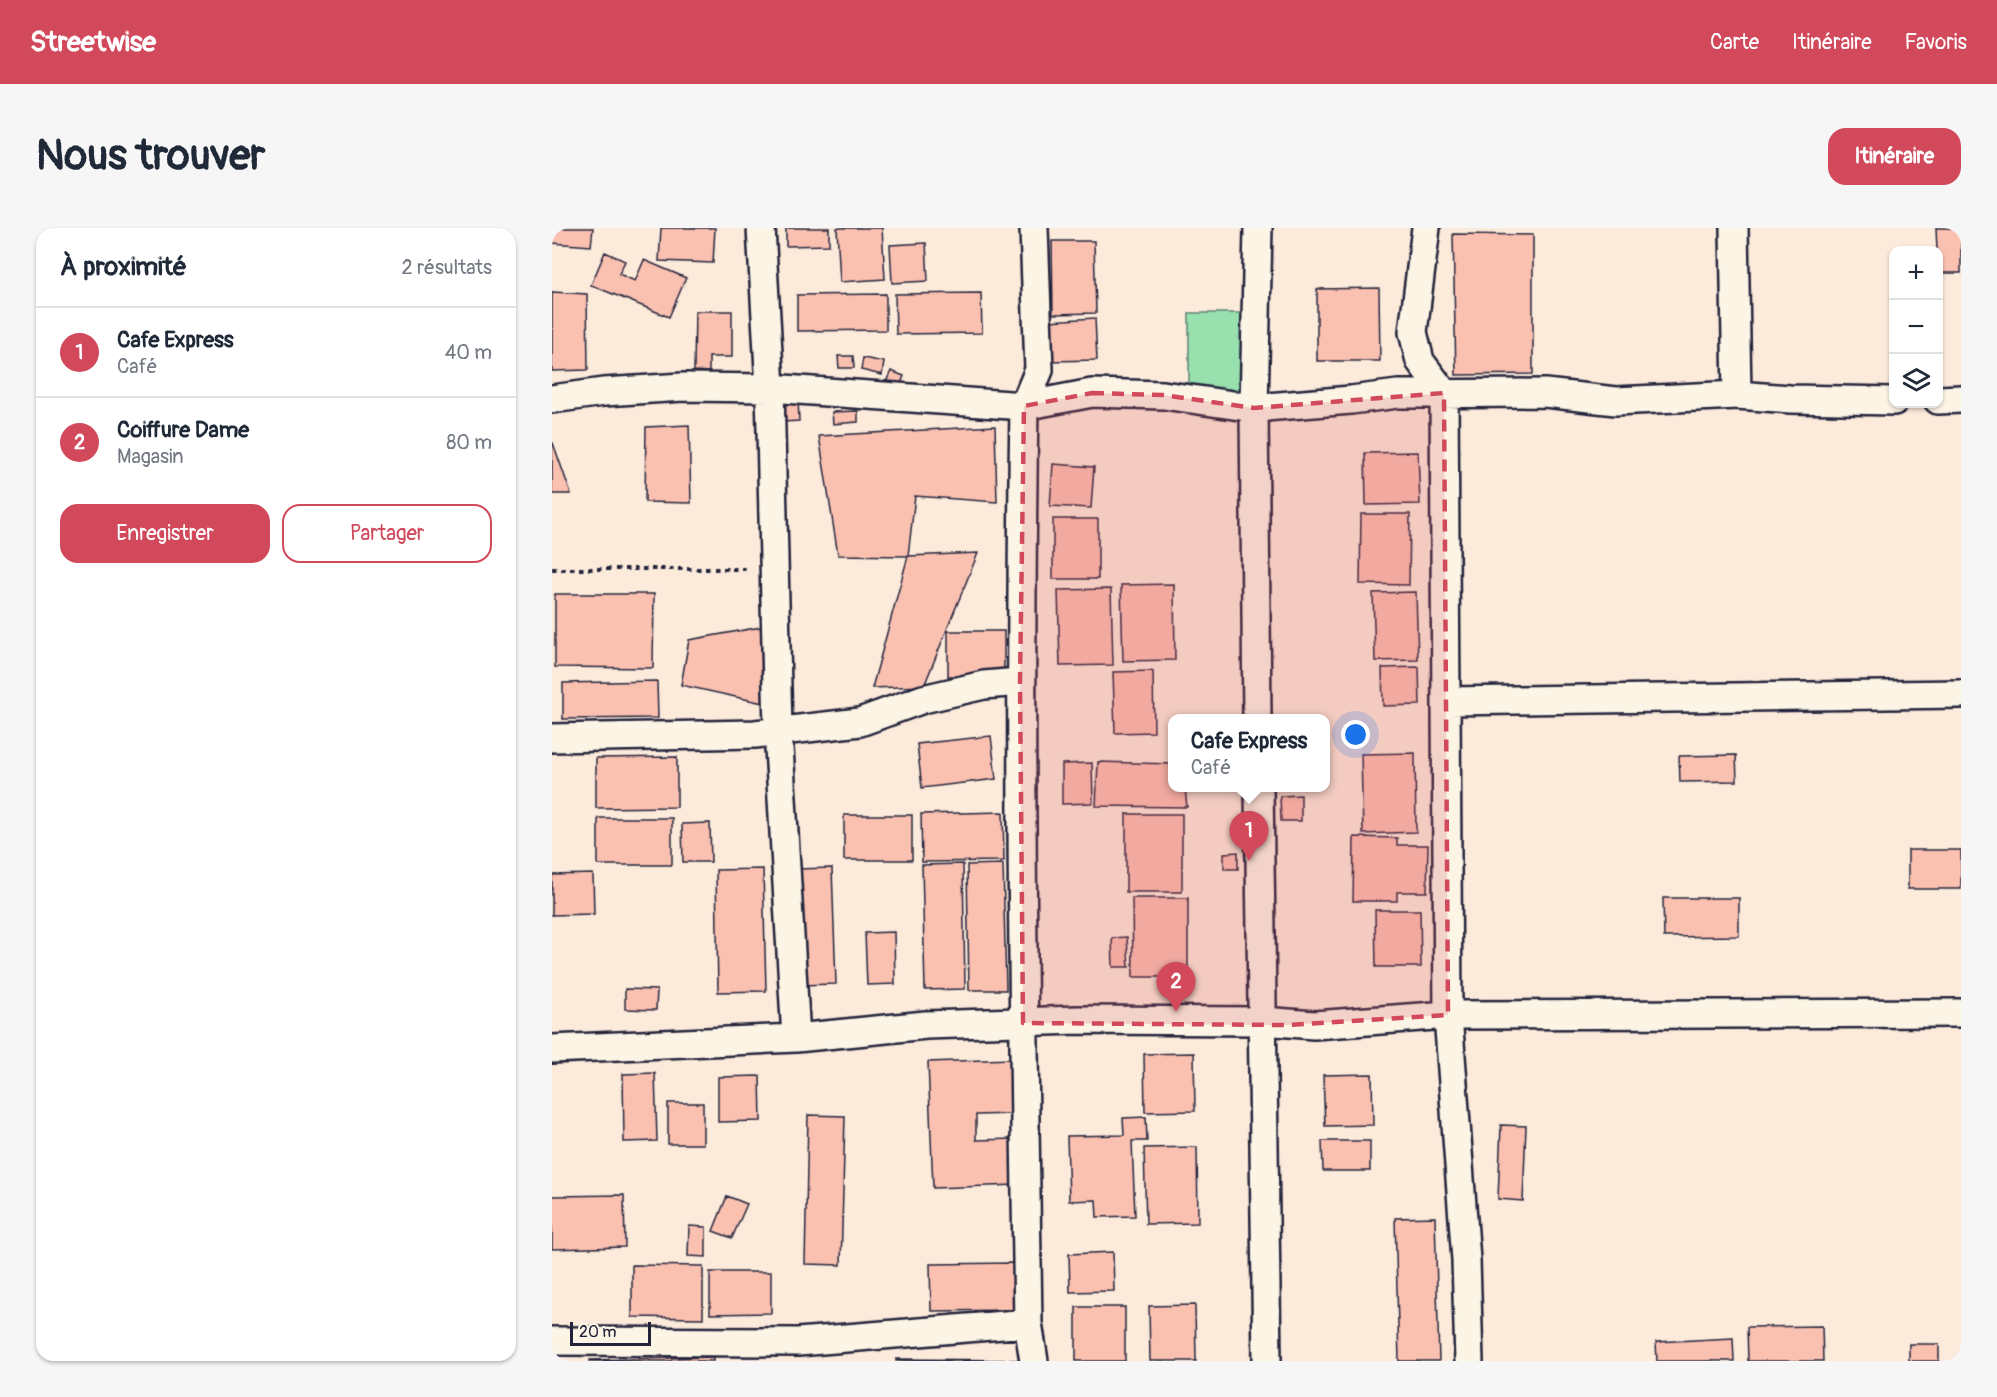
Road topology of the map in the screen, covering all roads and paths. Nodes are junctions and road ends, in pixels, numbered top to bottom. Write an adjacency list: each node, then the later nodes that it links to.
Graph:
1 (761, 228): 6 (street)
2 (1034, 228): 13 (street)
3 (1258, 228): 14 (street)
4 (1426, 228): 7 (street)
5 (1734, 228): 8 (street)
6 (770, 388): 9 (street); 13 (street); 15 (street)
7 (1444, 393): 8 (street); 14 (street); 19 (street)
8 (1737, 395): 12 (street)
9 (552, 399)
10 (1961, 399): 11 (street)
11 (1943, 400)
12 (1889, 401)
13 (1024, 406): 14 (street); 17 (street)
14 (1254, 408): 20 (street)
15 (774, 568): 16 (path); 21 (street)
16 (552, 569)
17 (1020, 682): 21 (street); 27 (street)
18 (1961, 694): 19 (street)
19 (1448, 702): 25 (street)
20 (1257, 714)
21 (778, 730): 22 (street); 28 (street)
22 (552, 738)
23 (1259, 792): 26 (street)
24 (1961, 1013): 25 (street)
25 (1448, 1015): 26 (street); 35 (street)
26 (1263, 1021): 27 (street); 34 (street)
27 (1023, 1023): 28 (street); 30 (street)
28 (796, 1038): 29 (street)
29 (552, 1049)
30 (1028, 1323): 32 (street); 33 (street)
31 (552, 1341): 32 (street)
32 (750, 1352)
33 (1034, 1361)
34 (1267, 1361)
35 (1469, 1361)

